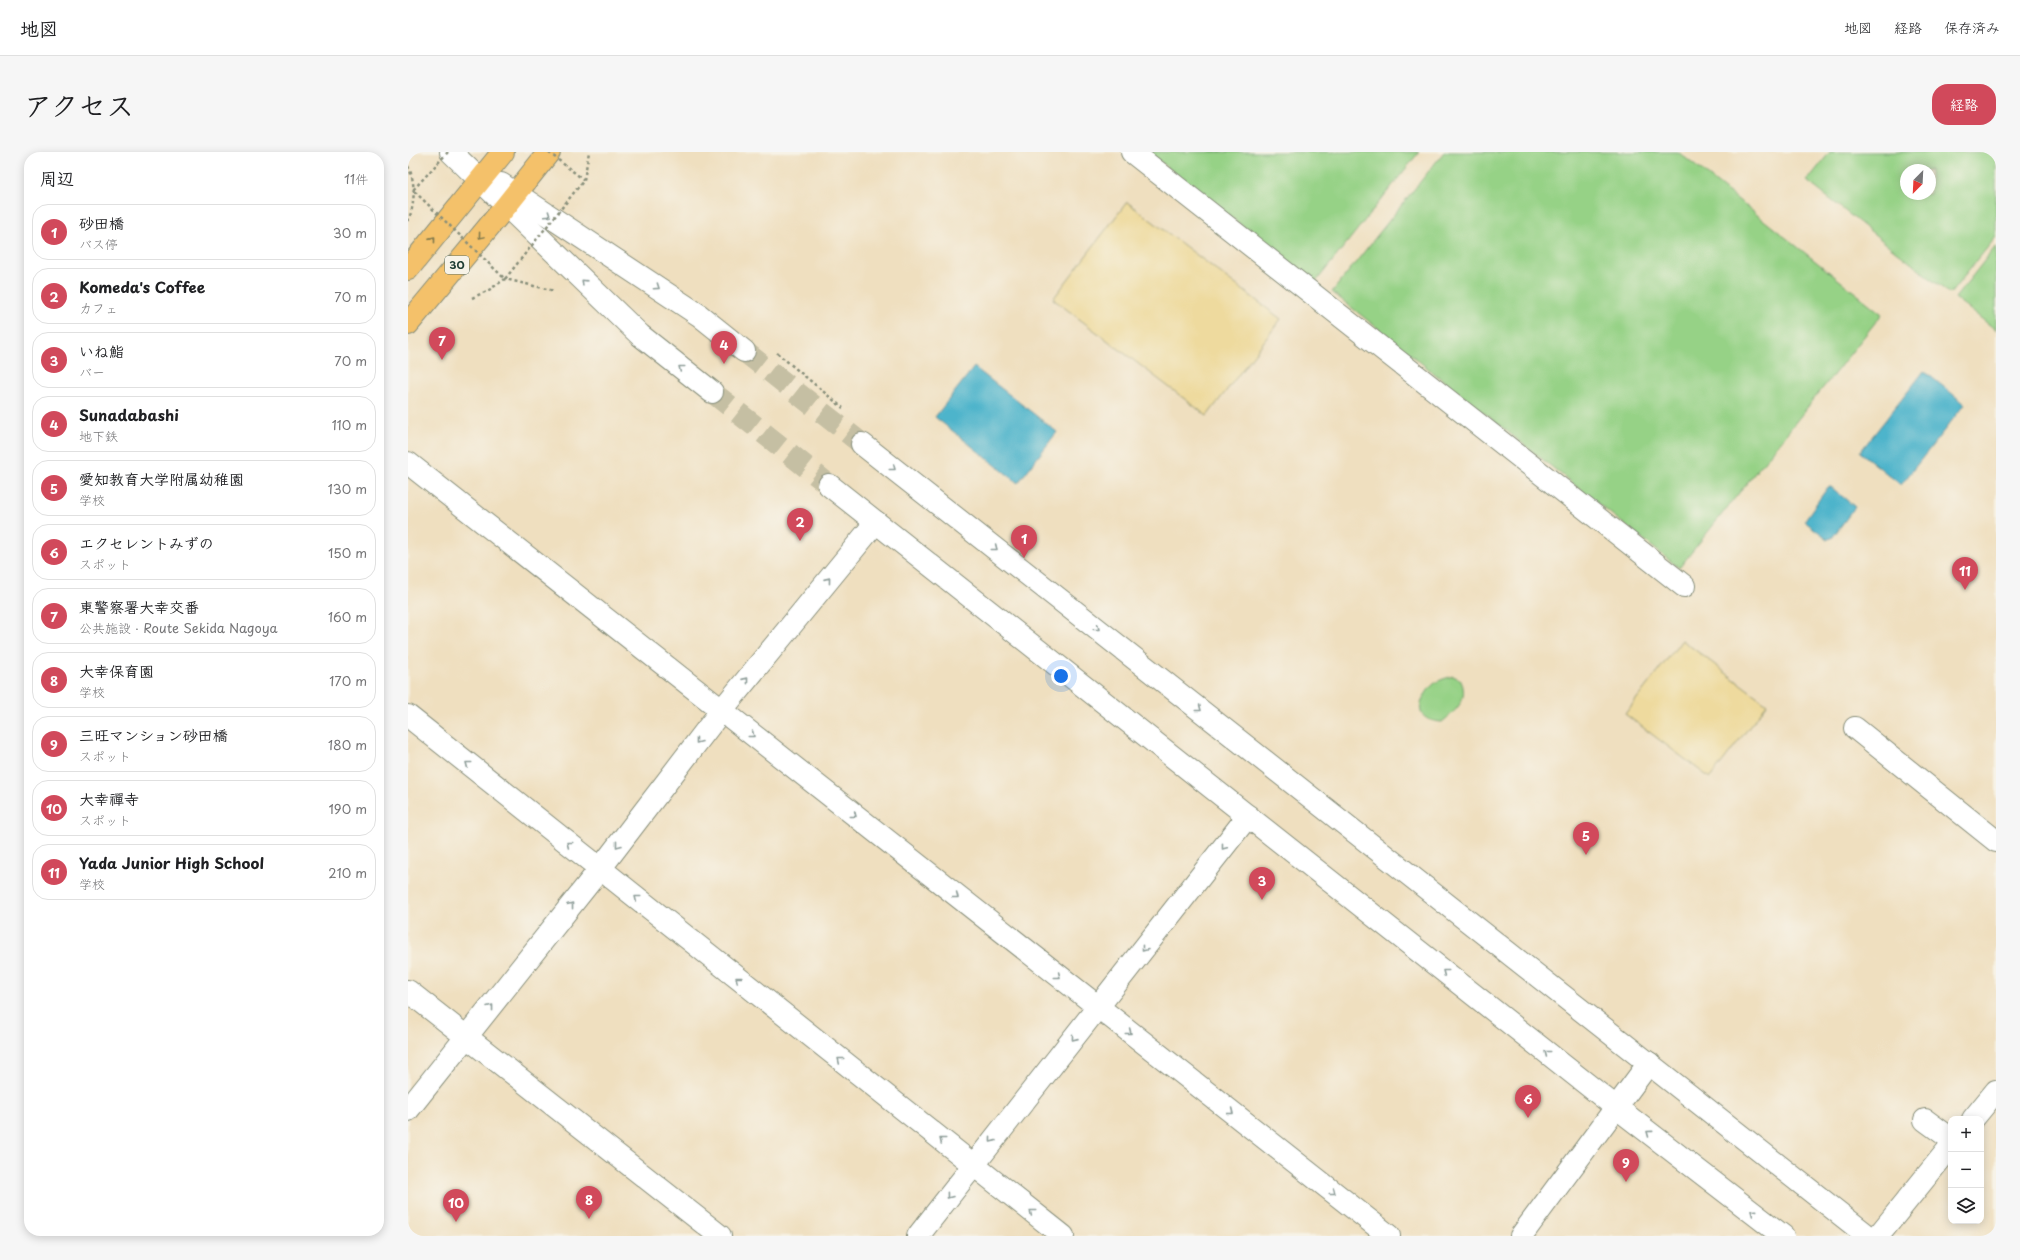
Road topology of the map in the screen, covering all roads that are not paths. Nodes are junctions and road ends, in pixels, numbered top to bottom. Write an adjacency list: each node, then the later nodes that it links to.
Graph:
1 (451, 152): 5 (street)
2 (503, 152): 5 (main road)
3 (548, 152): 6 (main road, 30)
4 (1132, 152): 15 (street)
5 (483, 178): 6 (street); 7 (main road, one-way to 5)
6 (511, 200): 8 (main road, 30, one-way to 8); 9 (street, one-way to 9); 10 (street, one-way to 6)
7 (408, 269)
8 (408, 324)
9 (744, 351)
10 (712, 392)
11 (862, 444): 25 (street, one-way to 25)
12 (408, 463): 16 (street)
13 (829, 485): 14 (street)
14 (876, 522): 16 (street, one-way to 14); 19 (street)
15 (1684, 586)
16 (721, 710): 21 (street, one-way to 21); 23 (street, one-way to 23)
17 (408, 716): 21 (street, one-way to 17)
18 (1855, 728): 20 (street)
19 (1248, 816): 23 (street, one-way to 23); 27 (street, one-way to 19)
20 (1996, 841)
21 (600, 869): 24 (street, one-way to 21); 33 (street, one-way to 21)
22 (408, 991): 24 (street)
23 (1098, 1008): 33 (street, one-way to 33); 37 (street, one-way to 37)
24 (467, 1038): 28 (street); 34 (street)
25 (1649, 1063): 27 (street); 40 (street)
26 (1996, 1091): 29 (street)
27 (1617, 1108): 38 (street); 39 (street, one-way to 27)
28 (408, 1110)
29 (1975, 1116)
30 (1925, 1120): 31 (street)
31 (1948, 1137)
32 (1948, 1150): 41 (street)
33 (972, 1165): 35 (street, one-way to 35); 36 (street, one-way to 33)
34 (720, 1236)
35 (918, 1236)
36 (1063, 1236)
37 (1389, 1236)
38 (1521, 1236)
39 (1784, 1236)
40 (1868, 1236)
41 (1878, 1236)

